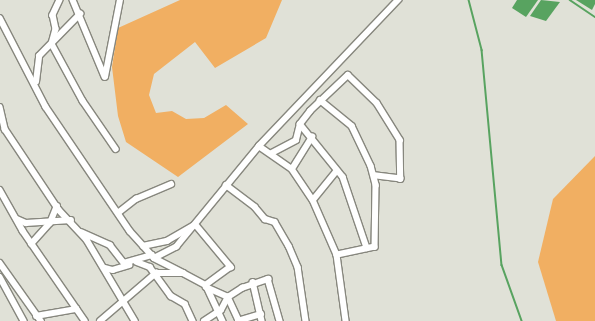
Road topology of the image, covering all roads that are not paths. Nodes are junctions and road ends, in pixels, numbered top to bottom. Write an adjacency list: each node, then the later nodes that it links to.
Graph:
1 (60, 0): 7 (street)
2 (73, 0): 5 (street)
3 (120, 0): 5 (street)
4 (398, 0): 13 (street)
5 (80, 14): 7 (street)
6 (0, 18): 8 (street)
7 (52, 44): 8 (street); 14 (street)
8 (36, 82): 24 (street)
9 (320, 100): 11 (street); 18 (street); 18 (street)
10 (0, 107): 23 (street)
11 (300, 124): 12 (street); 15 (street)
12 (312, 137): 16 (street); 17 (street)
13 (259, 146): 15 (street); 20 (street)
14 (116, 149)
15 (272, 153): 16 (street)
16 (292, 169): 22 (street)
17 (336, 172): 22 (street); 32 (street)
18 (375, 176): 32 (street)
19 (171, 184): 24 (street)
20 (226, 185): 28 (street); 61 (street)
21 (0, 190): 25 (street)
22 (313, 200): 33 (street)
23 (57, 206): 26 (street); 27 (street)
24 (118, 213): 31 (street)
25 (17, 220): 27 (street); 30 (street)
26 (71, 220): 27 (street); 29 (street)
27 (50, 222): 30 (street)
28 (196, 225): 31 (street); 34 (street); 43 (street)
29 (80, 231): 37 (street); 38 (street)
30 (31, 244): 46 (street)
31 (143, 246): 34 (street)
32 (367, 248): 33 (street)
33 (337, 254): 62 (street)
34 (153, 256): 35 (street); 40 (street)
35 (137, 262): 37 (street); 39 (street)
36 (0, 263): 49 (street)
37 (129, 265): 38 (street)
38 (105, 268): 45 (street)
39 (156, 273): 40 (street); 45 (street); 55 (street)
40 (183, 273): 43 (street)
41 (0, 277): 50 (street)
42 (253, 282): 44 (street); 48 (street); 60 (street)
43 (206, 286): 44 (street); 47 (street)
44 (228, 298): 47 (street); 58 (street)
45 (123, 301): 53 (street); 54 (street)
46 (76, 309): 49 (street); 52 (street)
47 (218, 312): 56 (street); 57 (street)
48 (261, 314): 58 (street); 59 (street)
49 (36, 316): 51 (street)
50 (24, 321)
51 (41, 321)
52 (85, 321)
53 (100, 321)
54 (135, 321)
55 (193, 321)
56 (204, 321)
57 (223, 321)
58 (239, 321)
59 (262, 321)
60 (280, 321)
61 (306, 321)
62 (346, 321)

